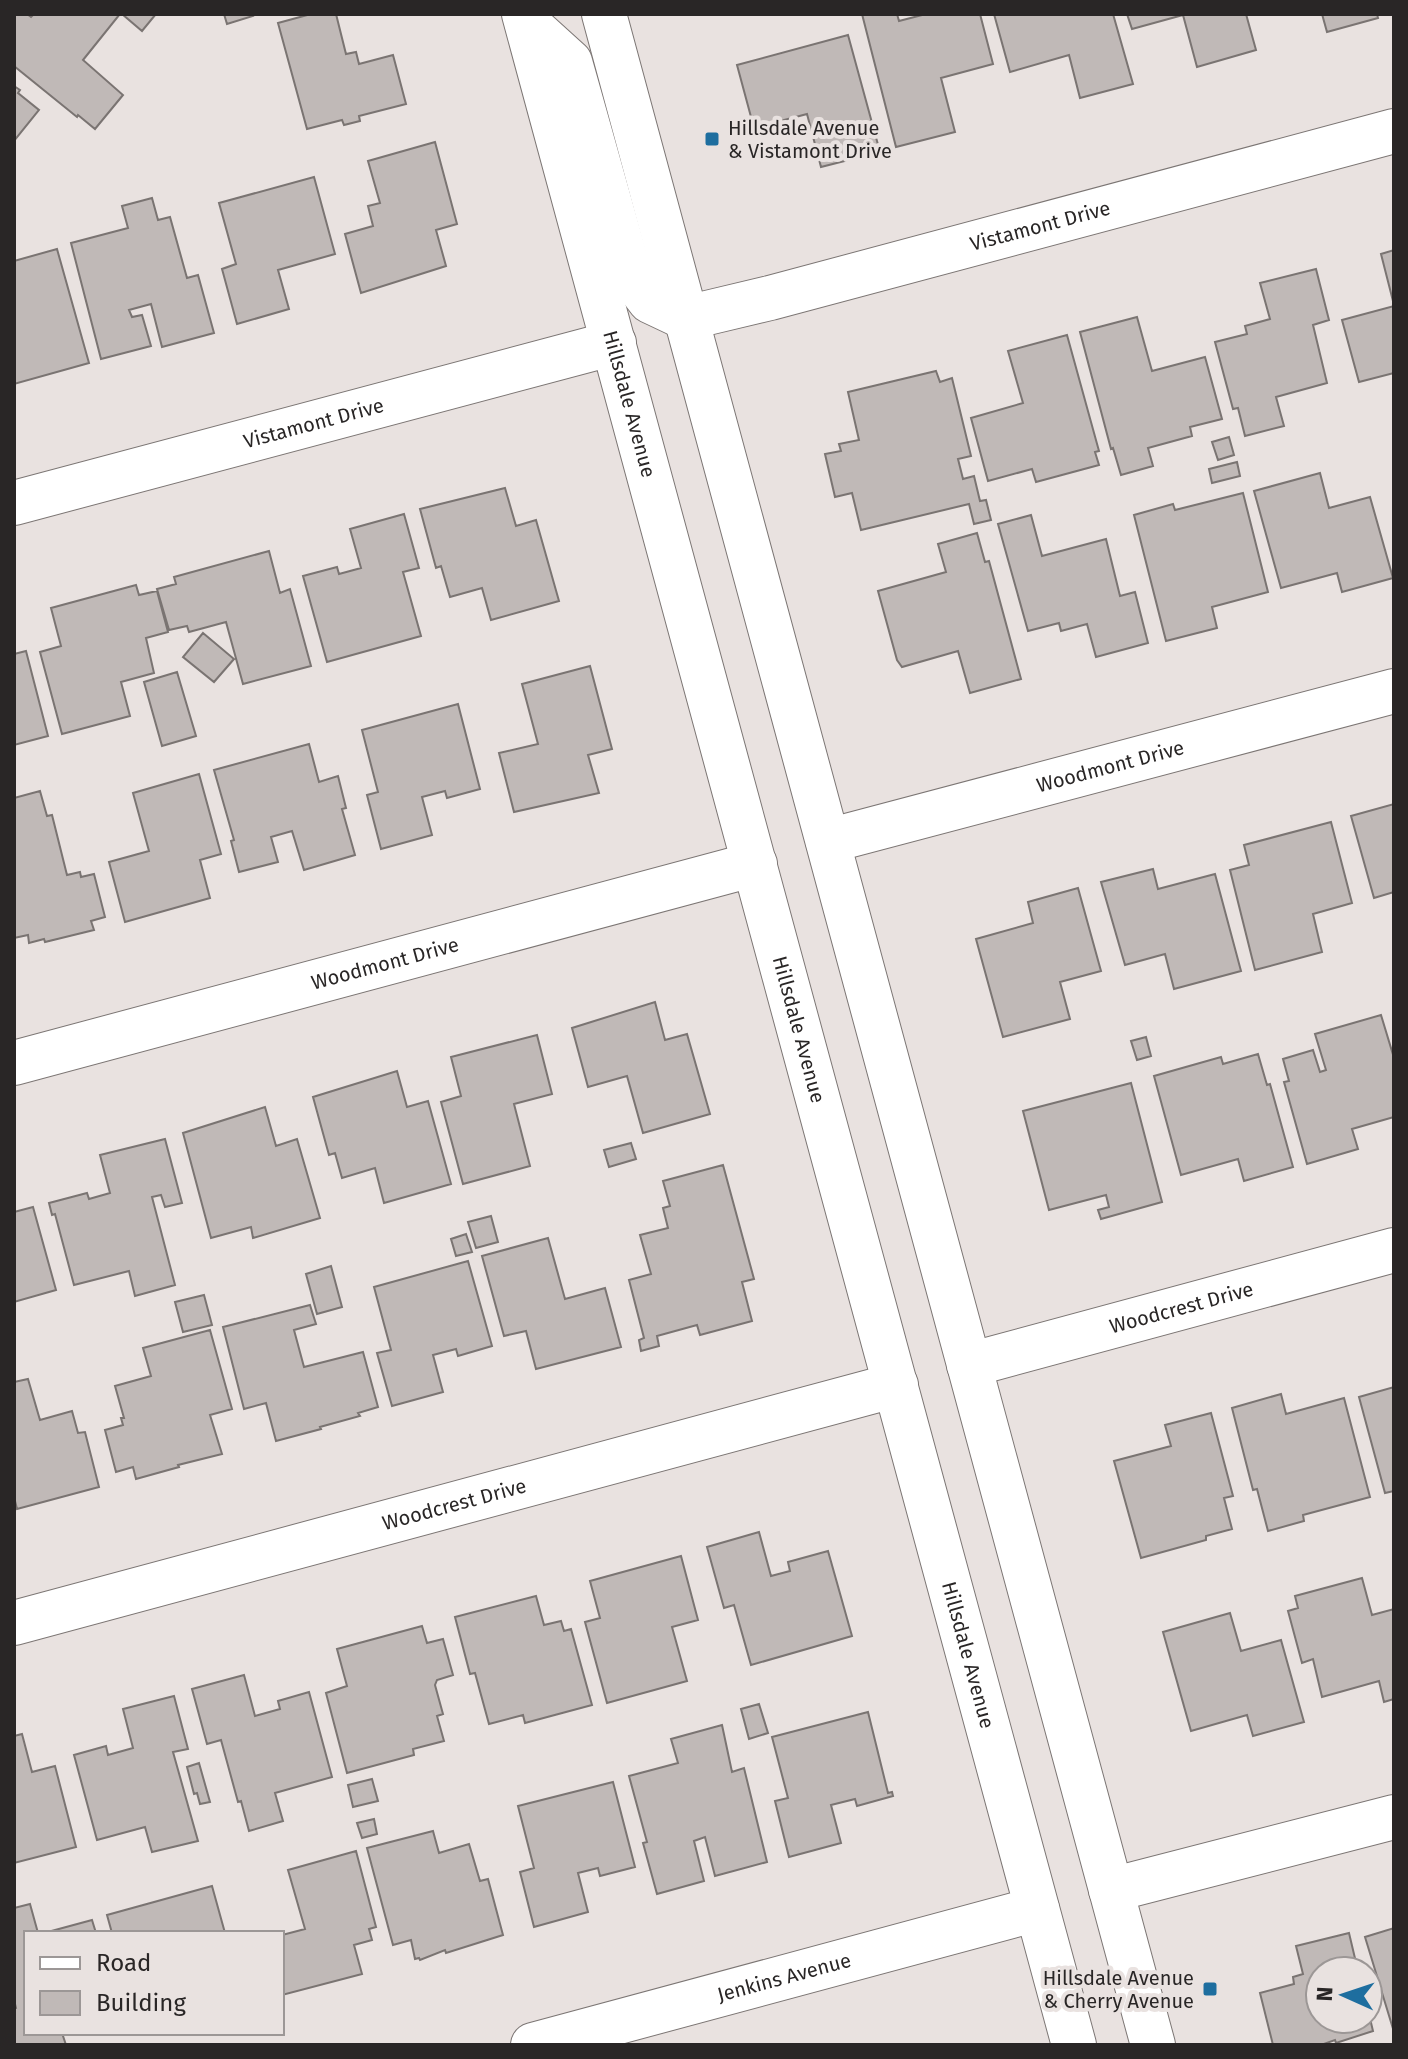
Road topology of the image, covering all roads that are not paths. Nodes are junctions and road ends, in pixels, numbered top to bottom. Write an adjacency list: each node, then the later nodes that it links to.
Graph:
1 (604, 14): 4 (main road)
2 (526, 18): 4 (main road); 5 (main road, Hillsdale Avenue)
3 (1394, 131): 4 (main road, Vistamont Drive)
4 (686, 318): 8 (main road)
5 (614, 343): 6 (main road, Vistamont Drive); 9 (main road, Hillsdale Avenue)
6 (14, 503)
7 (1394, 691): 8 (main road, Woodmont Drive)
8 (828, 841): 12 (main road)
9 (755, 864): 10 (main road, Woodmont Drive); 13 (main road, Hillsdale Avenue)
10 (14, 1063)
11 (1394, 1250): 12 (main road, Woodcrest Drive)
12 (969, 1365): 16 (main road)
13 (896, 1385): 14 (main road, Woodcrest Drive); 17 (main road, Hillsdale Avenue)
14 (14, 1623)
15 (1394, 1817): 16 (main road)
16 (1111, 1890): 20 (main road)
17 (1037, 1909): 18 (main road, Jenkins Avenue); 19 (main road, Hillsdale Avenue)
18 (533, 2045)
19 (1074, 2045)
20 (1153, 2045)

